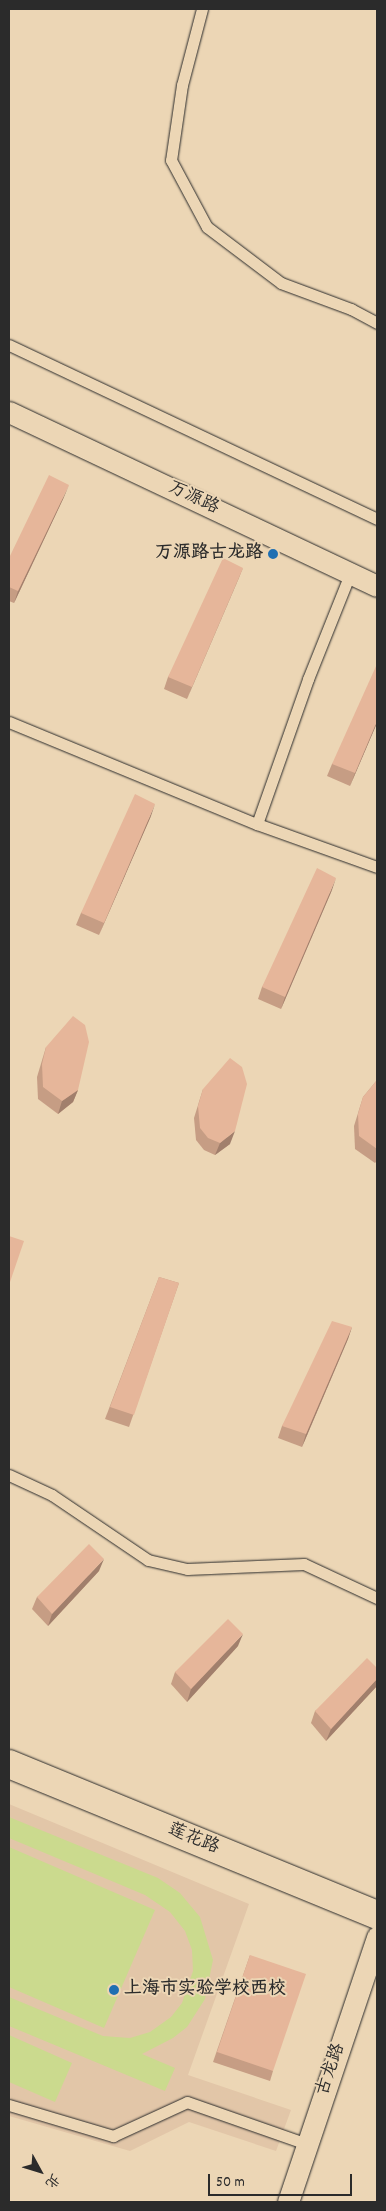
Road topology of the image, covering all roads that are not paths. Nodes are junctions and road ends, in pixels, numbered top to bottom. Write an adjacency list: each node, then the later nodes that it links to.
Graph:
1 (202, 9): 2 (lane)
2 (377, 323)
3 (9, 345): 5 (lane)
4 (9, 412): 6 (street, 万源路)
5 (377, 519)
6 (350, 574): 7 (street, 万源路); 9 (lane)
7 (377, 586)
8 (9, 722): 9 (lane)
9 (257, 824): 10 (lane)
10 (377, 867)
11 (9, 1475): 12 (lane)
12 (377, 1598)
13 (9, 1764): 14 (main road, 莲花路)
14 (377, 1915)
15 (377, 1937): 17 (street, 古龙路)
16 (9, 2106): 17 (lane)
17 (307, 2144): 18 (street, 古龙路)
18 (288, 2202)

